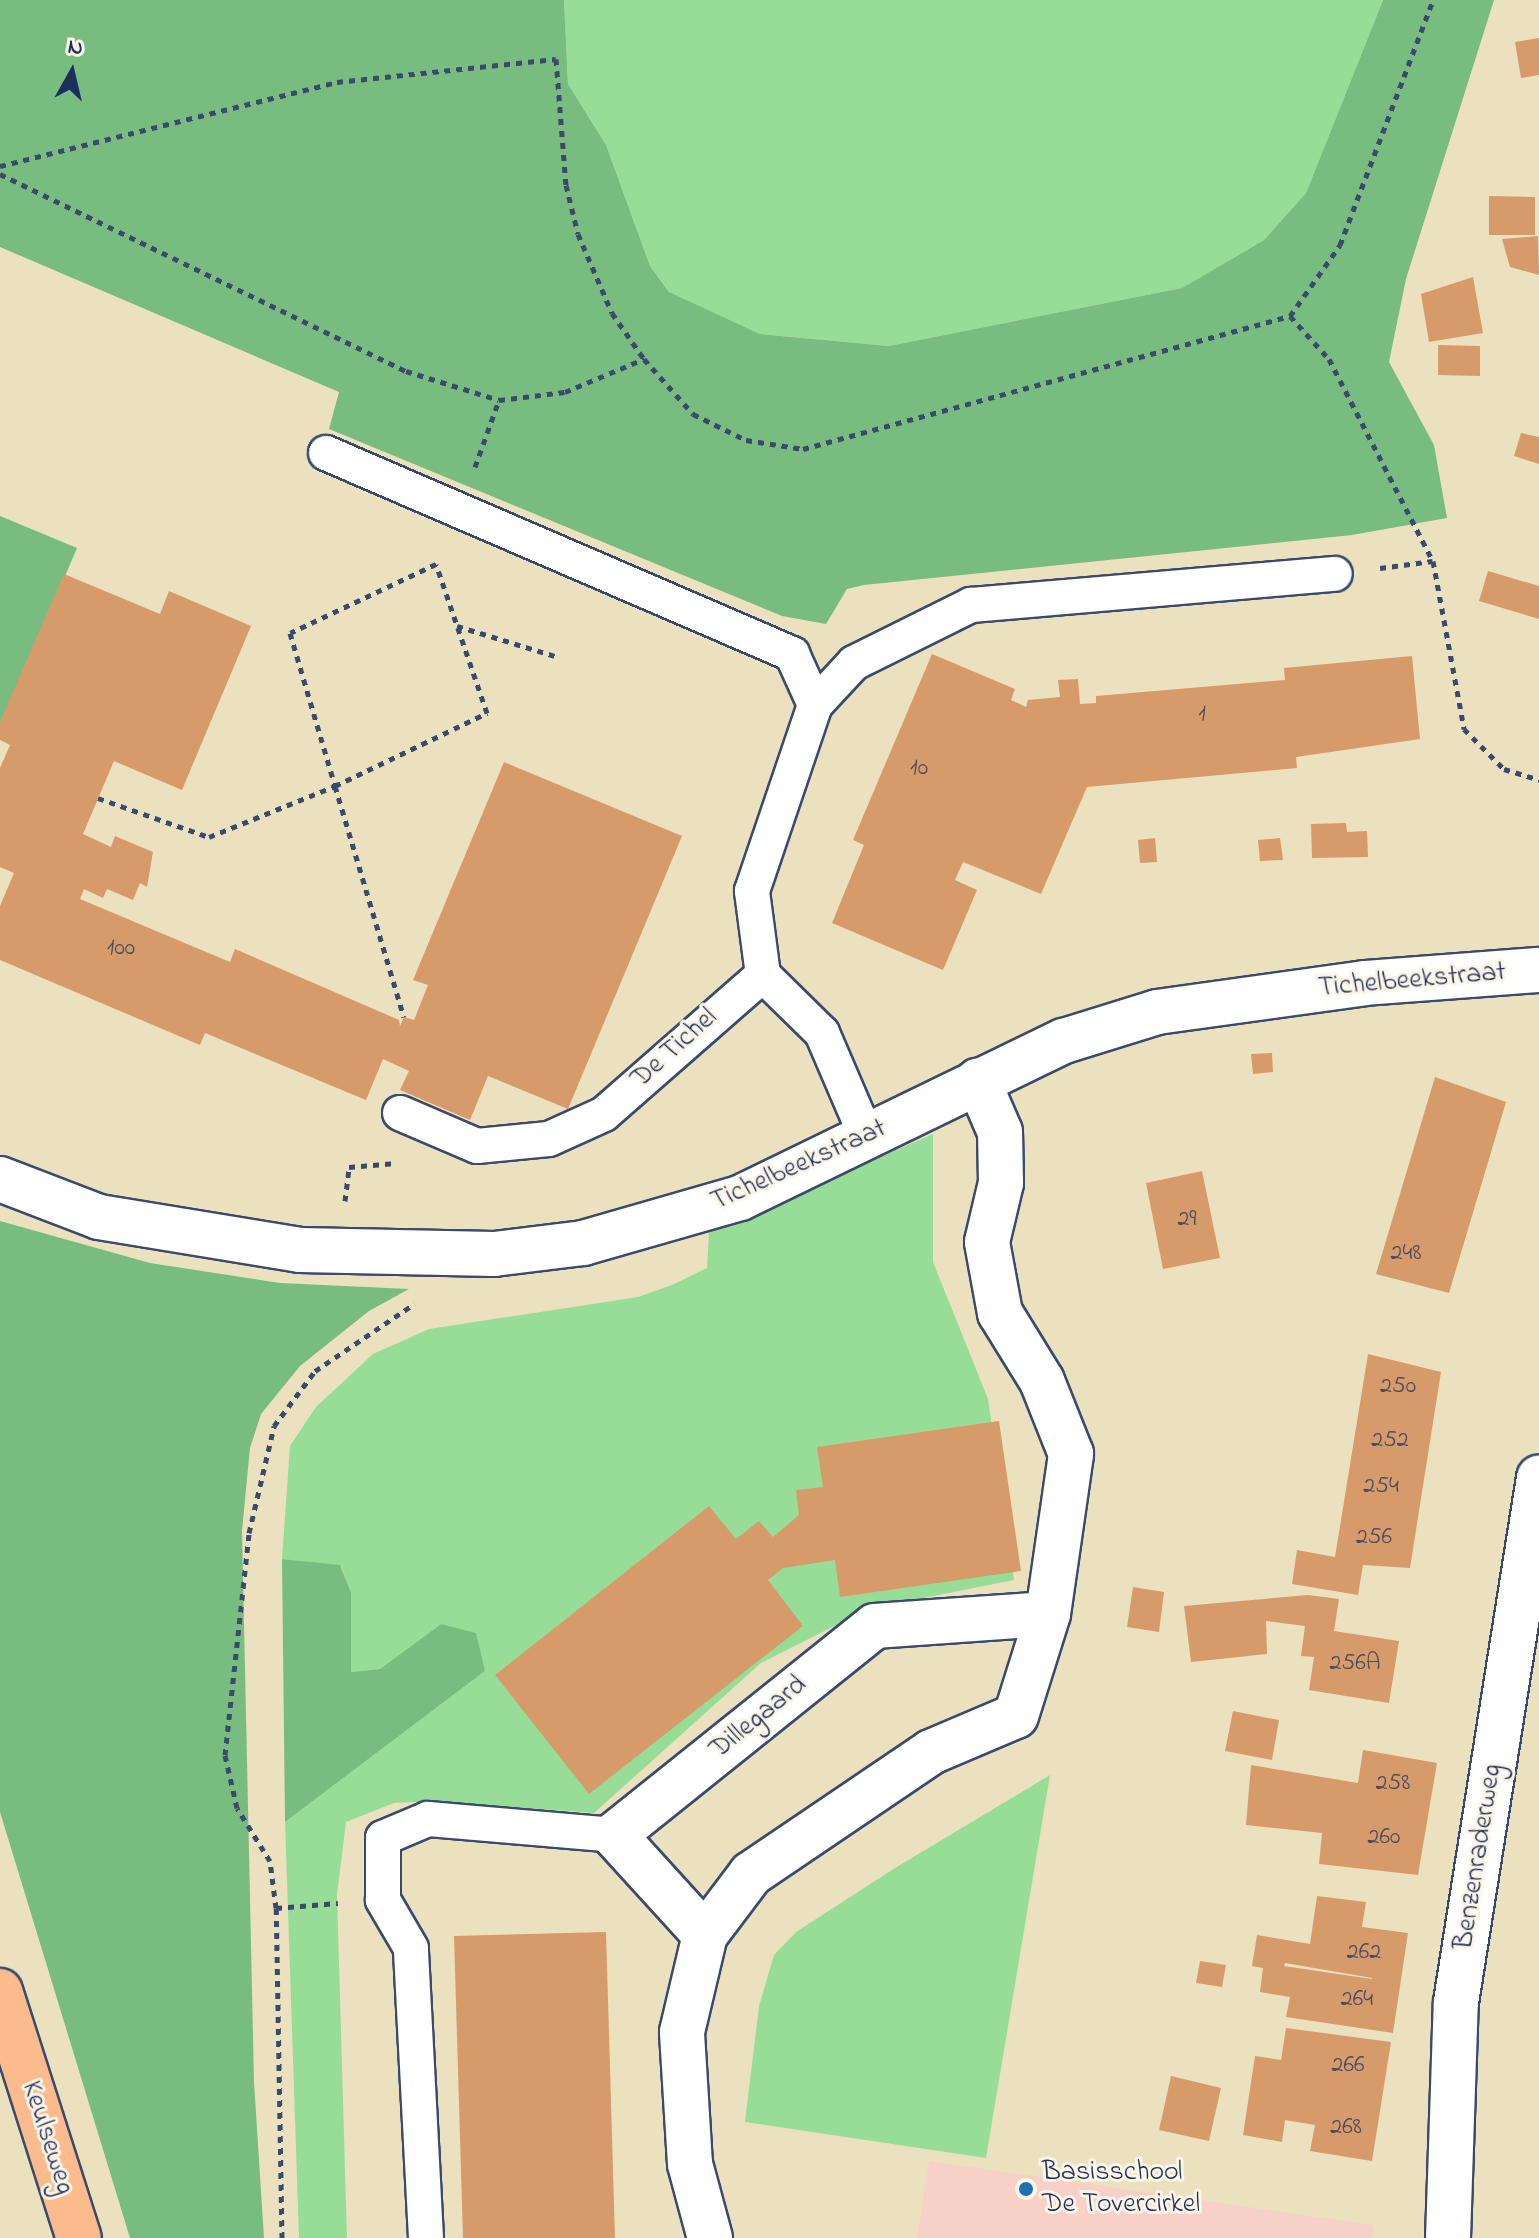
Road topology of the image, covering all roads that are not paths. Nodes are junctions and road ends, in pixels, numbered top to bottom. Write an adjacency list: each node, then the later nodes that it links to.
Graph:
1 (326, 453): 3 (lane)
2 (1335, 574): 3 (lane)
3 (815, 705): 5 (lane)
4 (1539, 970): 6 (street, Tichelbeekstraat)
5 (763, 975): 7 (lane, De Tichel); 8 (lane)
6 (978, 1081): 8 (street, Tichelbeekstraat); 11 (street)
7 (400, 1113)
8 (867, 1138): 9 (street, Tichelbeekstraat)
9 (0, 1179)
10 (1539, 1478): 18 (street, Benzenraderweg)
11 (1048, 1614): 12 (street, Dillegaard); 13 (street)
12 (614, 1835): 13 (street); 16 (lane)
13 (705, 1935): 17 (street)
14 (0, 1991): 15 (highway, Keulseweg)
15 (79, 2238)
16 (426, 2238)
17 (710, 2238)
18 (1448, 2238)

